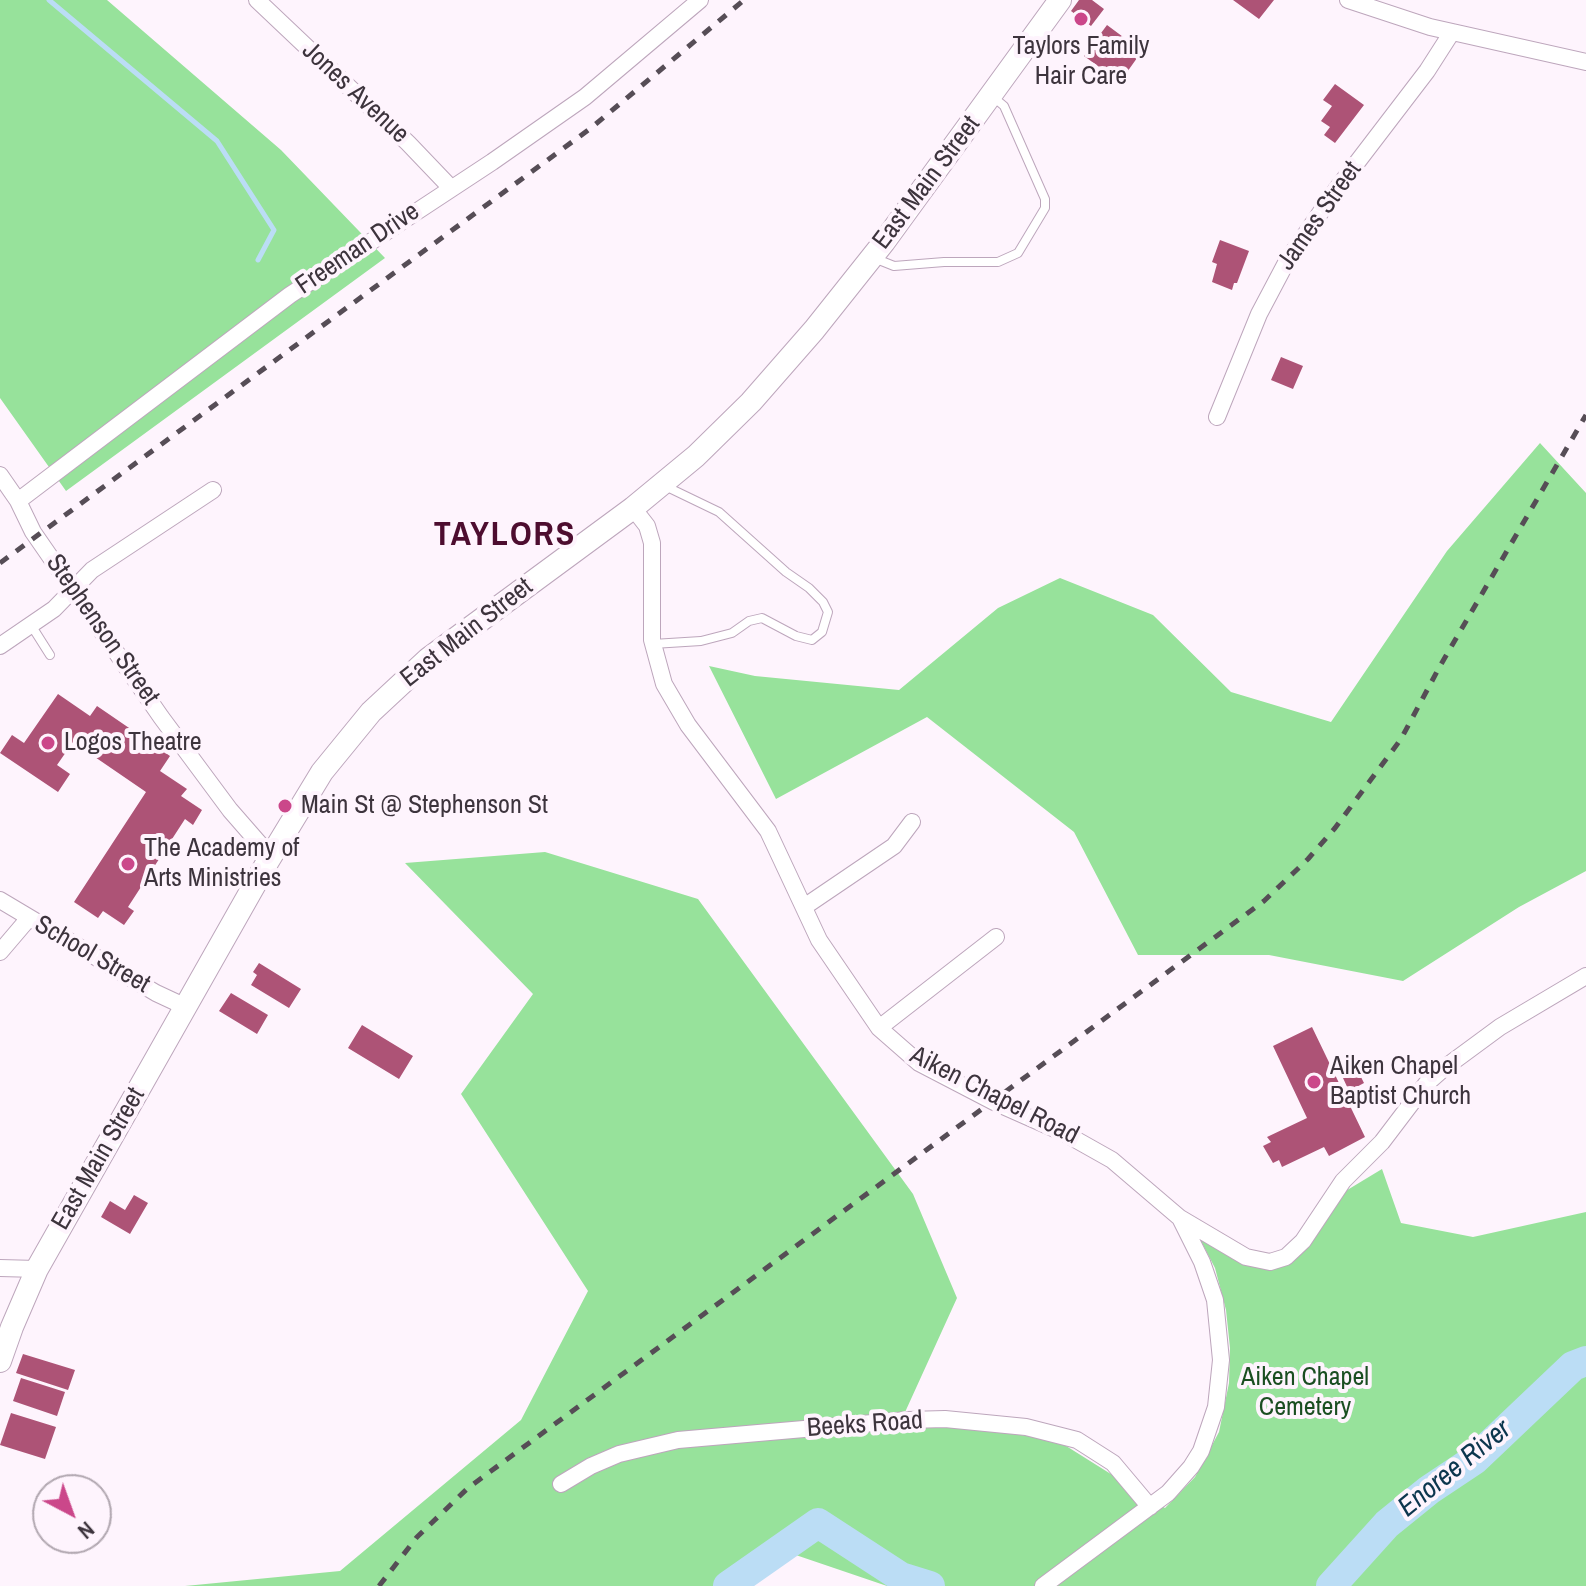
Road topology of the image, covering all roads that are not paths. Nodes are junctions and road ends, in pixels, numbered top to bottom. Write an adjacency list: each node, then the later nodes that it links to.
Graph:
1 (257, 0): 8 (street, Jones Avenue)
2 (1060, 0): 7 (street, East Main Street)
3 (1348, 0): 5 (street)
4 (690, 3): 8 (street, Freeman Drive)
5 (1452, 32): 6 (street); 10 (street, James Street)
6 (1586, 62)
7 (992, 95): 9 (street, East Main Street); 9 (lane)
8 (451, 188): 14 (street, Freeman Drive)
9 (872, 257): 12 (street, East Main Street)
10 (1217, 417)
11 (0, 475): 14 (street, Stephenson Street)
12 (661, 485): 15 (street, East Main Street); 18 (lane)
13 (213, 490): 16 (street)
14 (18, 501): 16 (street, Stephenson Street)
15 (633, 508): 18 (street, Aiken Chapel Road); 22 (street, East Main Street)
16 (72, 590): 17 (street); 22 (street, Stephenson Street)
17 (31, 625): 19 (street); 20 (lane)
18 (653, 644): 24 (street, Aiken Chapel Road)
19 (0, 646)
20 (50, 655)
21 (912, 822): 24 (street)
22 (271, 857): 29 (street, East Main Street)
23 (0, 900): 25 (street, School Street)
24 (804, 907): 30 (street, Aiken Chapel Road)
25 (29, 918): 27 (street); 29 (street, School Street)
26 (996, 937): 30 (street)
27 (0, 952)
28 (1586, 976): 31 (street)
29 (186, 1007): 33 (street, East Main Street)
30 (879, 1028): 31 (street, Aiken Chapel Road)
31 (1180, 1218): 36 (street, Aiken Chapel Road)
32 (0, 1268): 33 (street)
33 (37, 1269): 34 (street, East Main Street)
34 (0, 1361)
35 (561, 1484): 36 (street, Beeks Road)
36 (1150, 1507): 37 (street, Aiken Chapel Road)
37 (1043, 1586)

